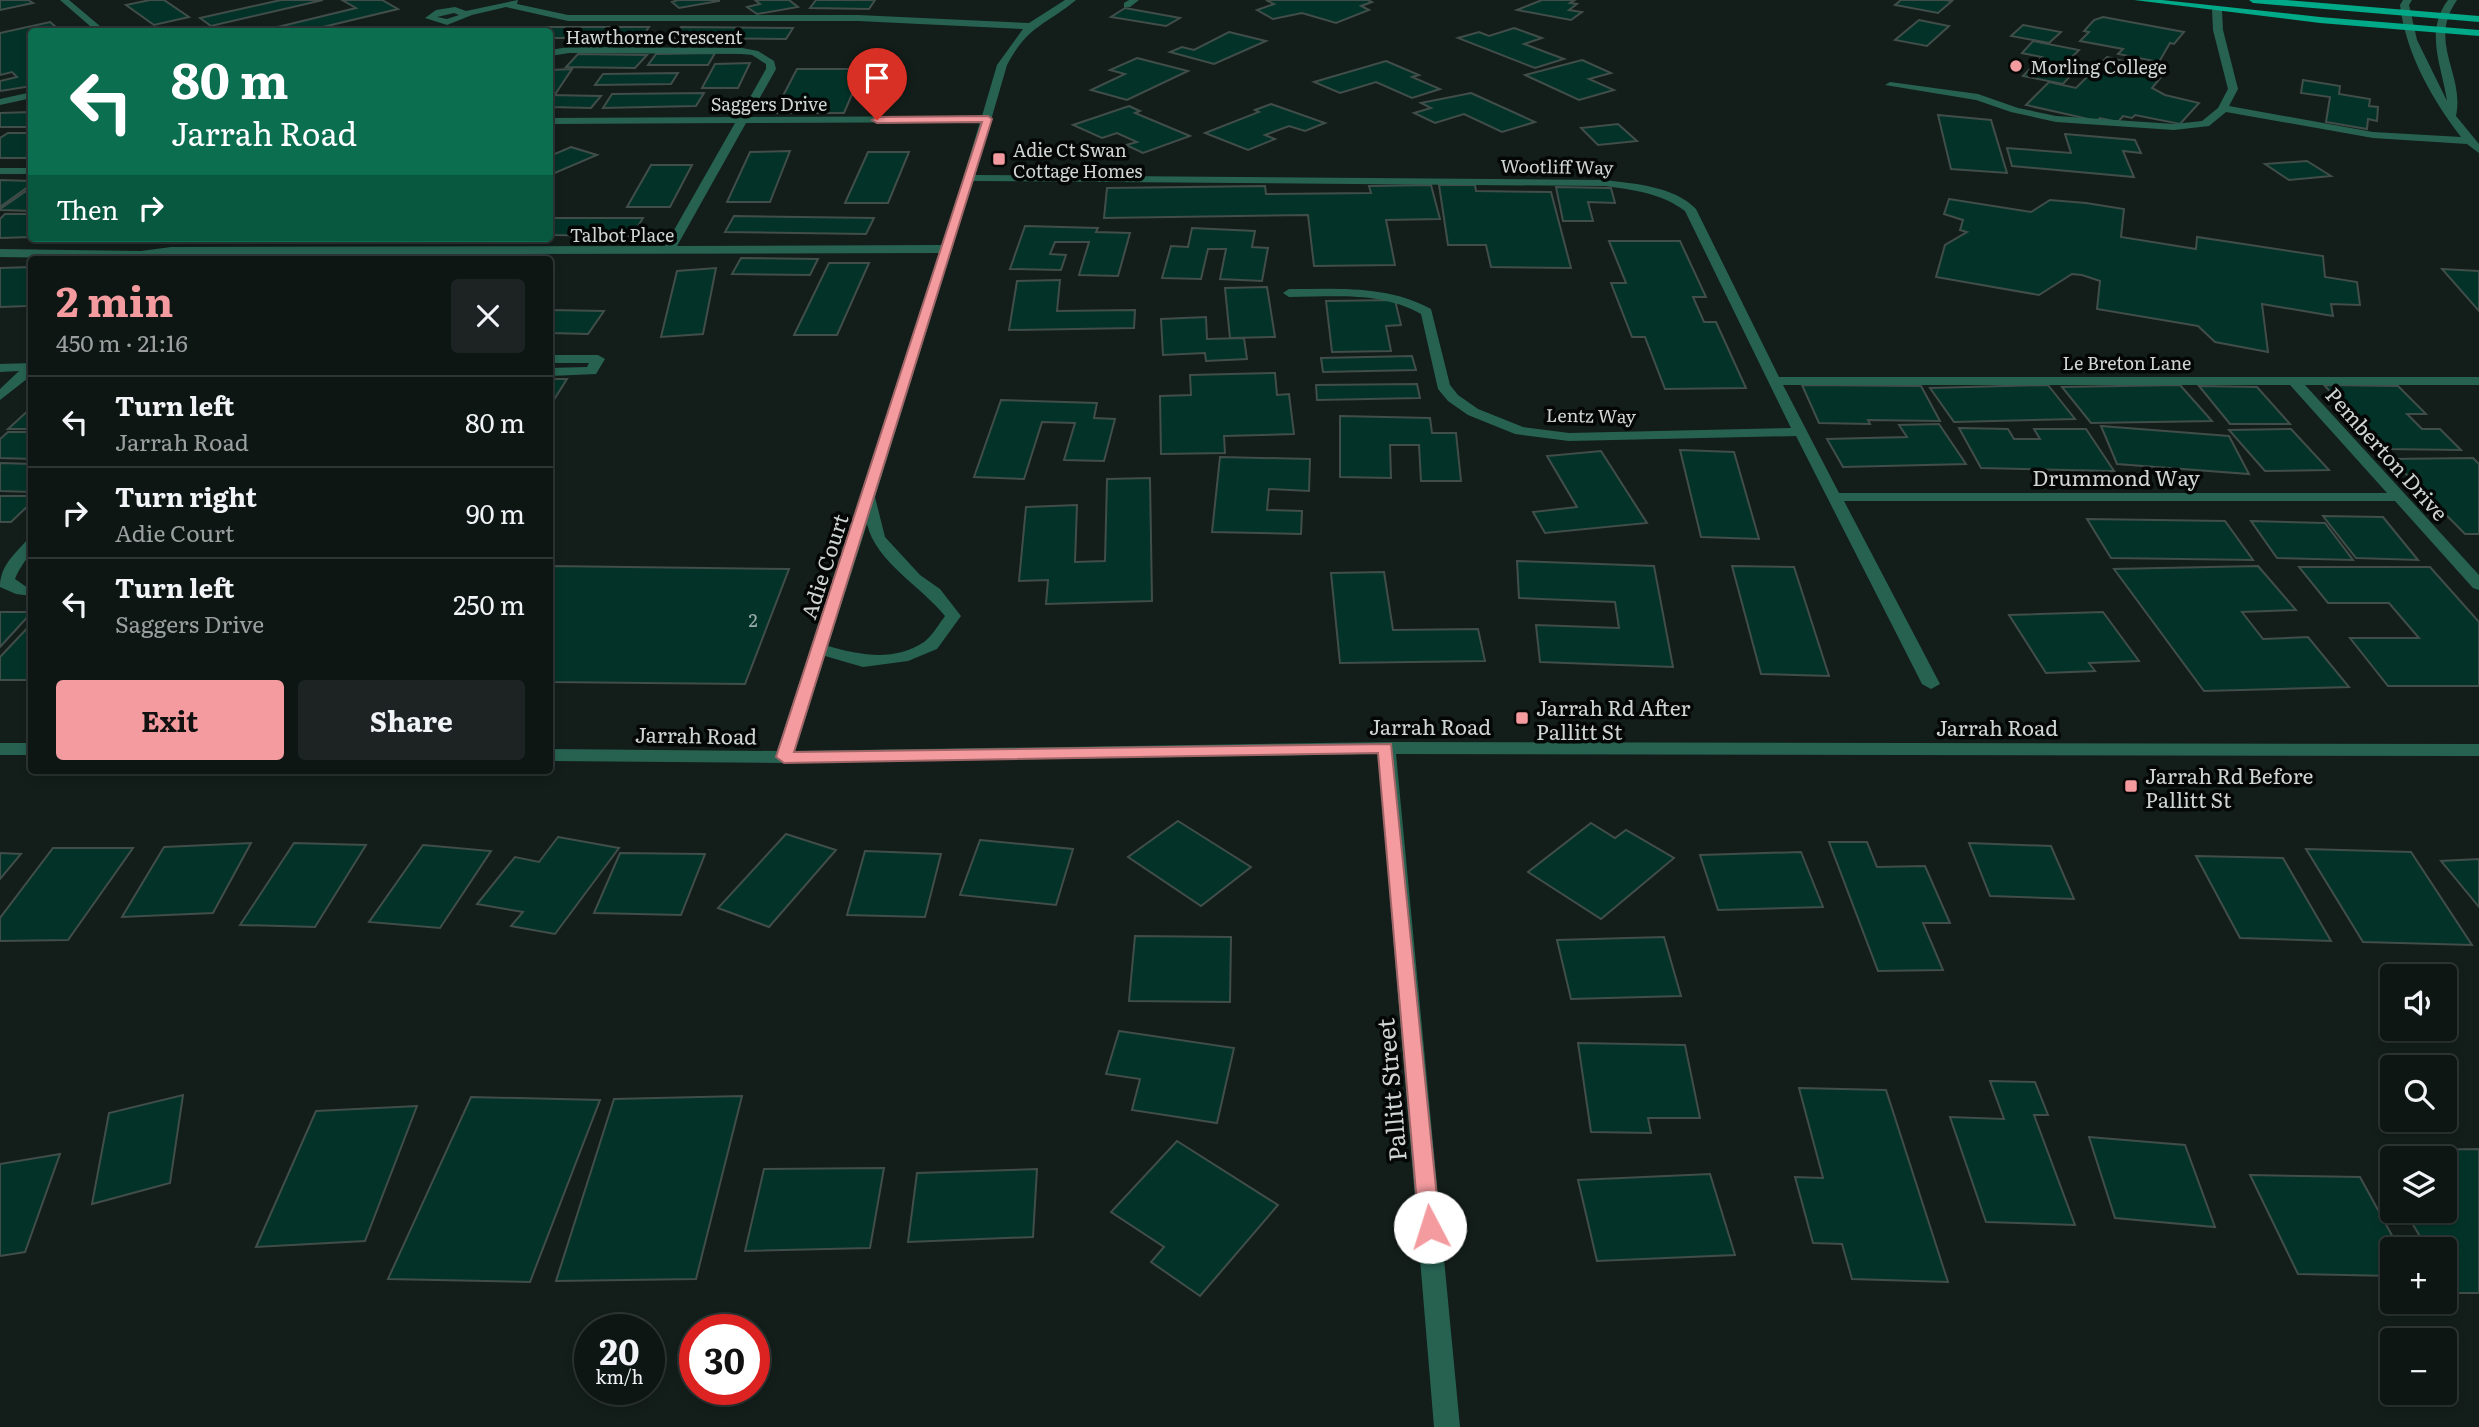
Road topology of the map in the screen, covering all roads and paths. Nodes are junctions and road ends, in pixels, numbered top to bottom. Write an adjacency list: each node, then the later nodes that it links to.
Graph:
1 (64, 0): 17 (street)
2 (523, 0): 9 (street)
3 (1072, 0): 16 (street, Adie Court)
4 (2137, 0): 10 (main road)
5 (2253, 0): 12 (main road)
6 (2409, 0): 12 (street)
7 (2453, 0): 13 (street)
8 (449, 5): 11 (street); 15 (street)
9 (505, 5): 11 (street); 16 (street)
10 (2217, 10): 19 (main road); 26 (street)
11 (468, 13): 15 (street)
12 (2404, 13): 13 (main road); 19 (street)
13 (2441, 16): 14 (main road); 20 (street)
14 (2479, 19)
15 (440, 22): 18 (street)
16 (1028, 26): 28 (street, Adie Court)
17 (98, 28)
18 (433, 28)
19 (2408, 28): 20 (main road); 27 (street)
20 (2440, 30): 21 (main road); 27 (street)
21 (2479, 33)
22 (553, 53): 30 (street, Hawthorne Crescent)
23 (1890, 85): 26 (street)
24 (28, 96): 25 (street)
25 (0, 102)
26 (2223, 108): 31 (street)
27 (2452, 114): 31 (street)
28 (988, 119): 30 (street, Saggers Drive); 35 (street, Adie Court)
29 (553, 121): 30 (street, Saggers Drive)
30 (739, 122): 39 (street)
31 (2470, 141): 32 (street)
32 (2479, 150)
33 (0, 171): 34 (street)
34 (28, 171)
35 (970, 177): 37 (street, Adie Court); 48 (street, Wootliff Way)
36 (181, 242): 38 (street)
37 (947, 249): 39 (street, Talbot Place); 53 (street, Adie Court)
38 (171, 251): 39 (street, Talbot Place); 40 (street, Talbot Place); 41 (street)
39 (668, 251)
40 (0, 253)
41 (164, 256)
42 (1289, 293): 52 (street, Lentz Way)
43 (553, 359): 47 (street)
44 (28, 367): 45 (street)
45 (0, 368)
46 (28, 371): 51 (street)
47 (553, 372)
48 (1774, 381): 49 (street, Le Breton Lane); 52 (street, Wootliff Way)
49 (2294, 381): 50 (street, Le Breton Lane); 55 (street, Pemberton Drive)
50 (2479, 381)
51 (0, 396)
52 (1800, 432): 54 (street, Wootliff Way)
53 (869, 497): 60 (street, Adie Court); 60 (street, Adie Court)
54 (1834, 497): 55 (street, Drummond Way); 61 (street, Wootliff Way)
55 (2399, 497): 58 (street, Pemberton Drive)
56 (28, 548): 57 (street)
57 (3, 582): 59 (street)
58 (2479, 585)
59 (28, 590)
60 (821, 649): 67 (street, Adie Court)
61 (1931, 684)
62 (1386, 748): 65 (street, Jarrah Road); 67 (street, Jarrah Road); 68 (street, Pallitt Street)
63 (0, 749): 64 (street)
64 (28, 749)
65 (2479, 750)
66 (553, 755): 67 (street, Jarrah Road)
67 (784, 757)
68 (1447, 1427)

